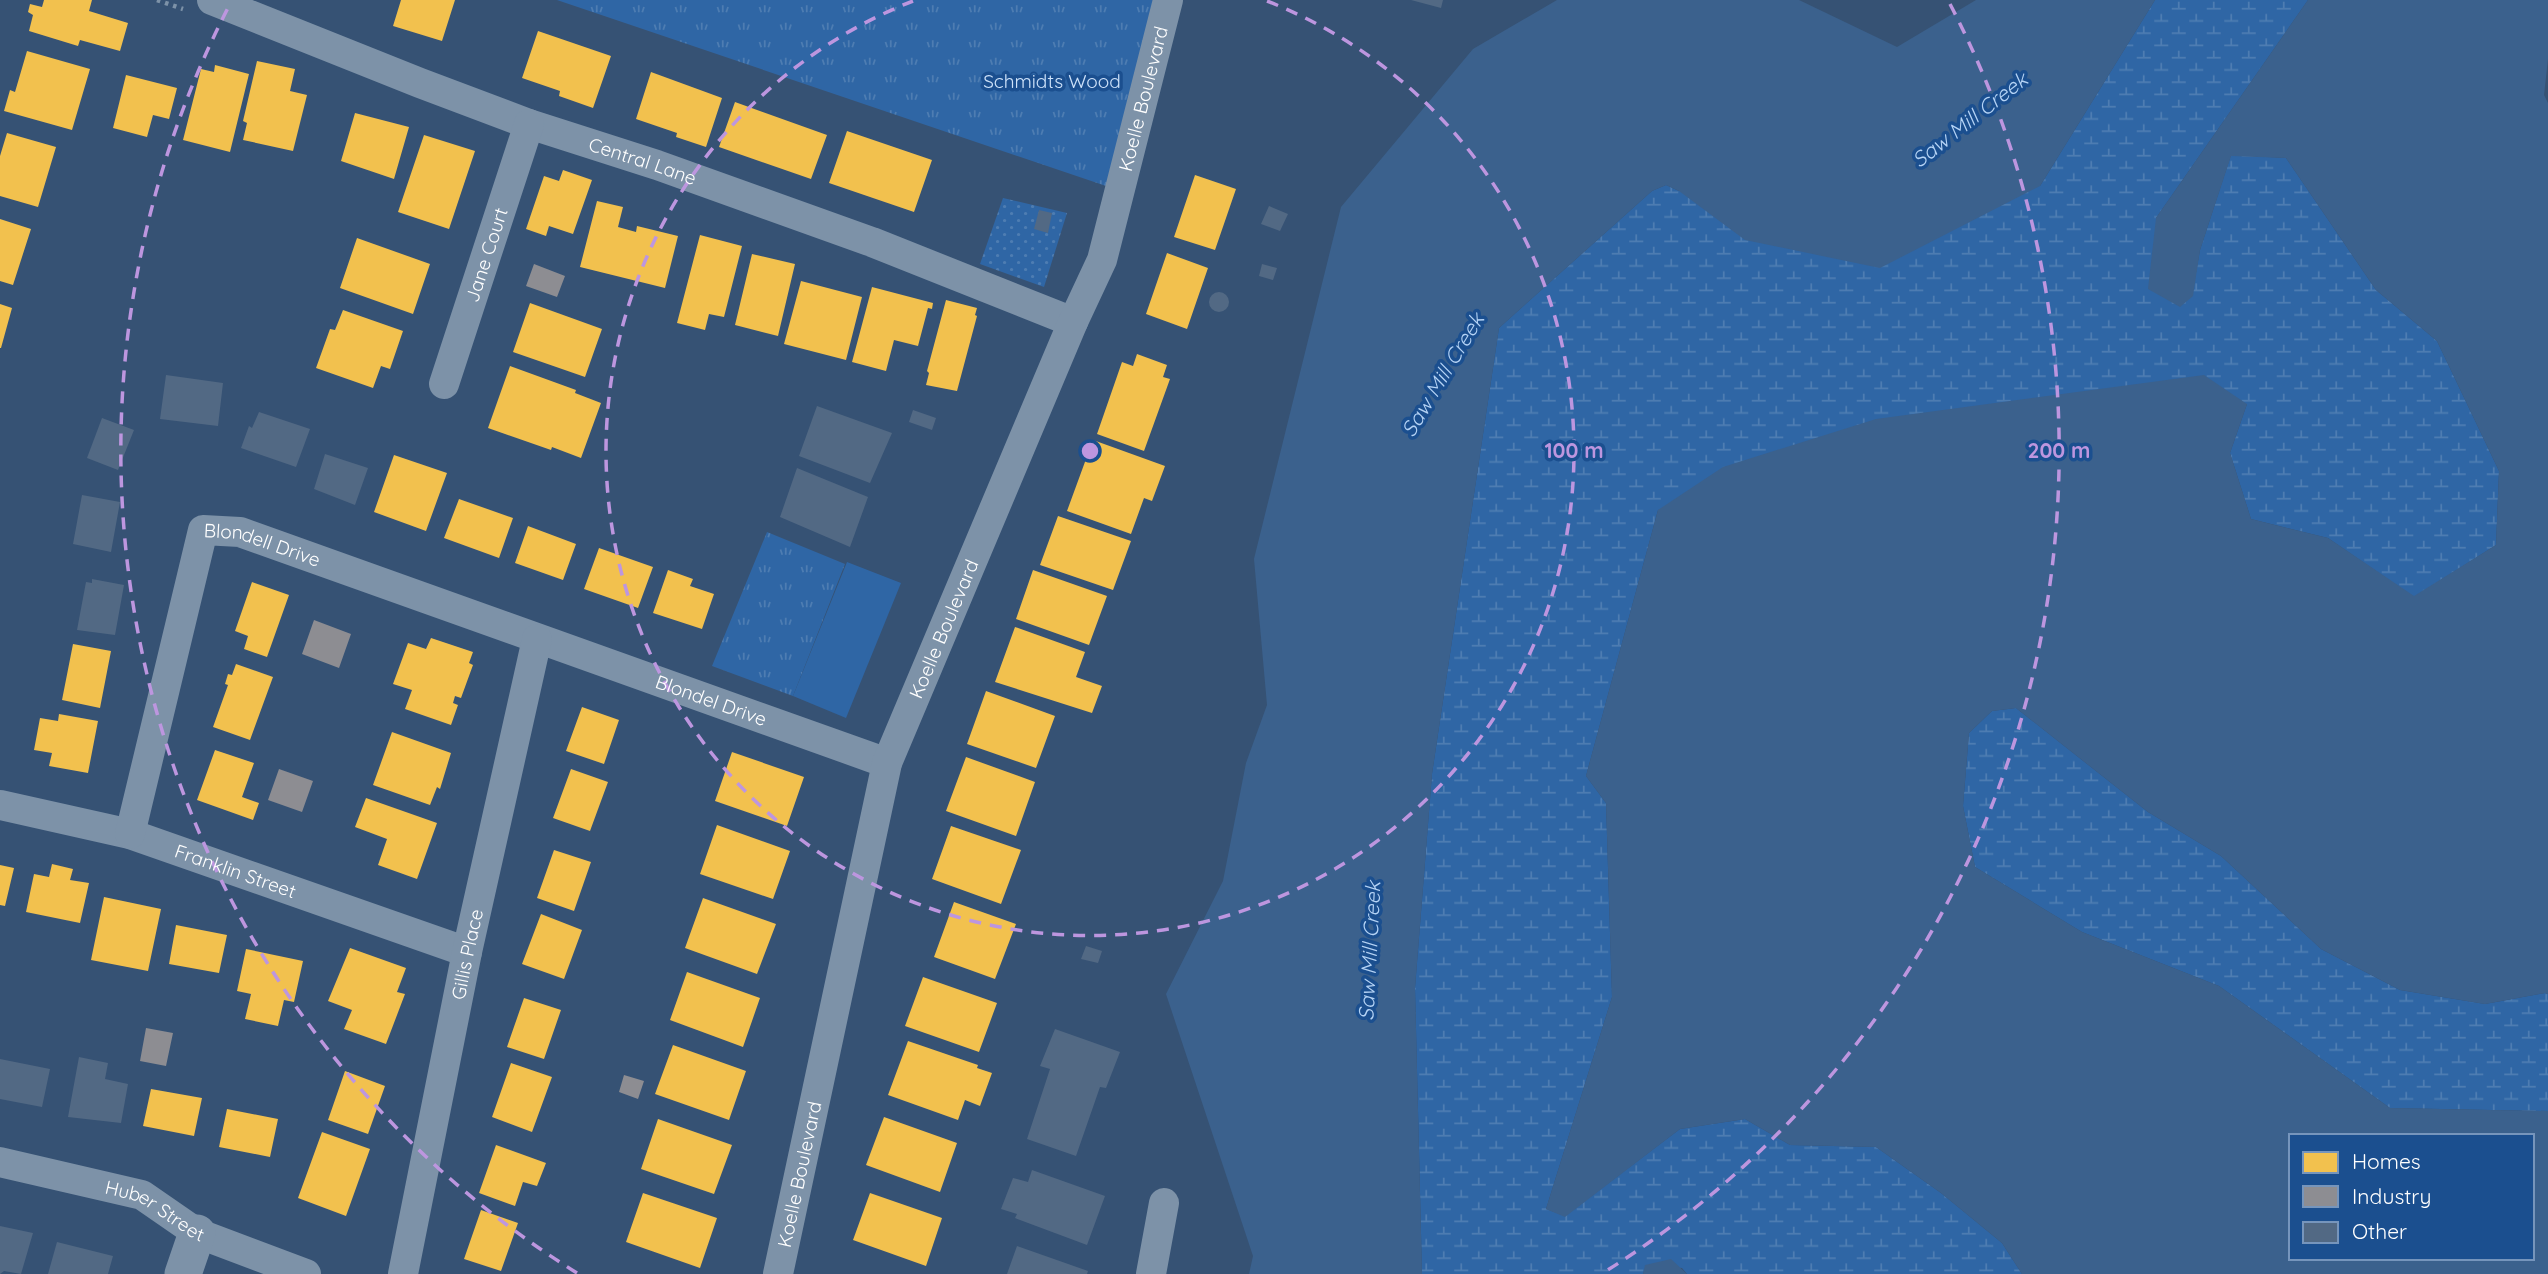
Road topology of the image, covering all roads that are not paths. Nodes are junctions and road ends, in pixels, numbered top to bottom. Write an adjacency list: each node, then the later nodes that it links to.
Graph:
1 (212, 0): 3 (street, Central Lane)
2 (1168, 0): 4 (street, Koelle Boulevard)
3 (529, 124): 4 (street, Central Lane); 5 (street, Jane Court)
4 (1073, 322): 7 (street, Koelle Boulevard)
5 (444, 384)
6 (537, 639): 7 (street, Blondel Drive); 9 (street, Blondell Drive); 10 (street, Gillis Place)
7 (887, 763): 17 (street, Koelle Boulevard)
8 (0, 805): 9 (street, Franklin Street)
9 (130, 834): 10 (street, Franklin Street)
10 (467, 952): 16 (street, Gillis Place)
11 (0, 1162): 13 (street, Huber Street)
12 (1164, 1203): 18 (street)
13 (197, 1233): 14 (street); 15 (street, Huber Street)
14 (183, 1274)
15 (306, 1274)
16 (403, 1274)
17 (778, 1274)
18 (1151, 1274)

